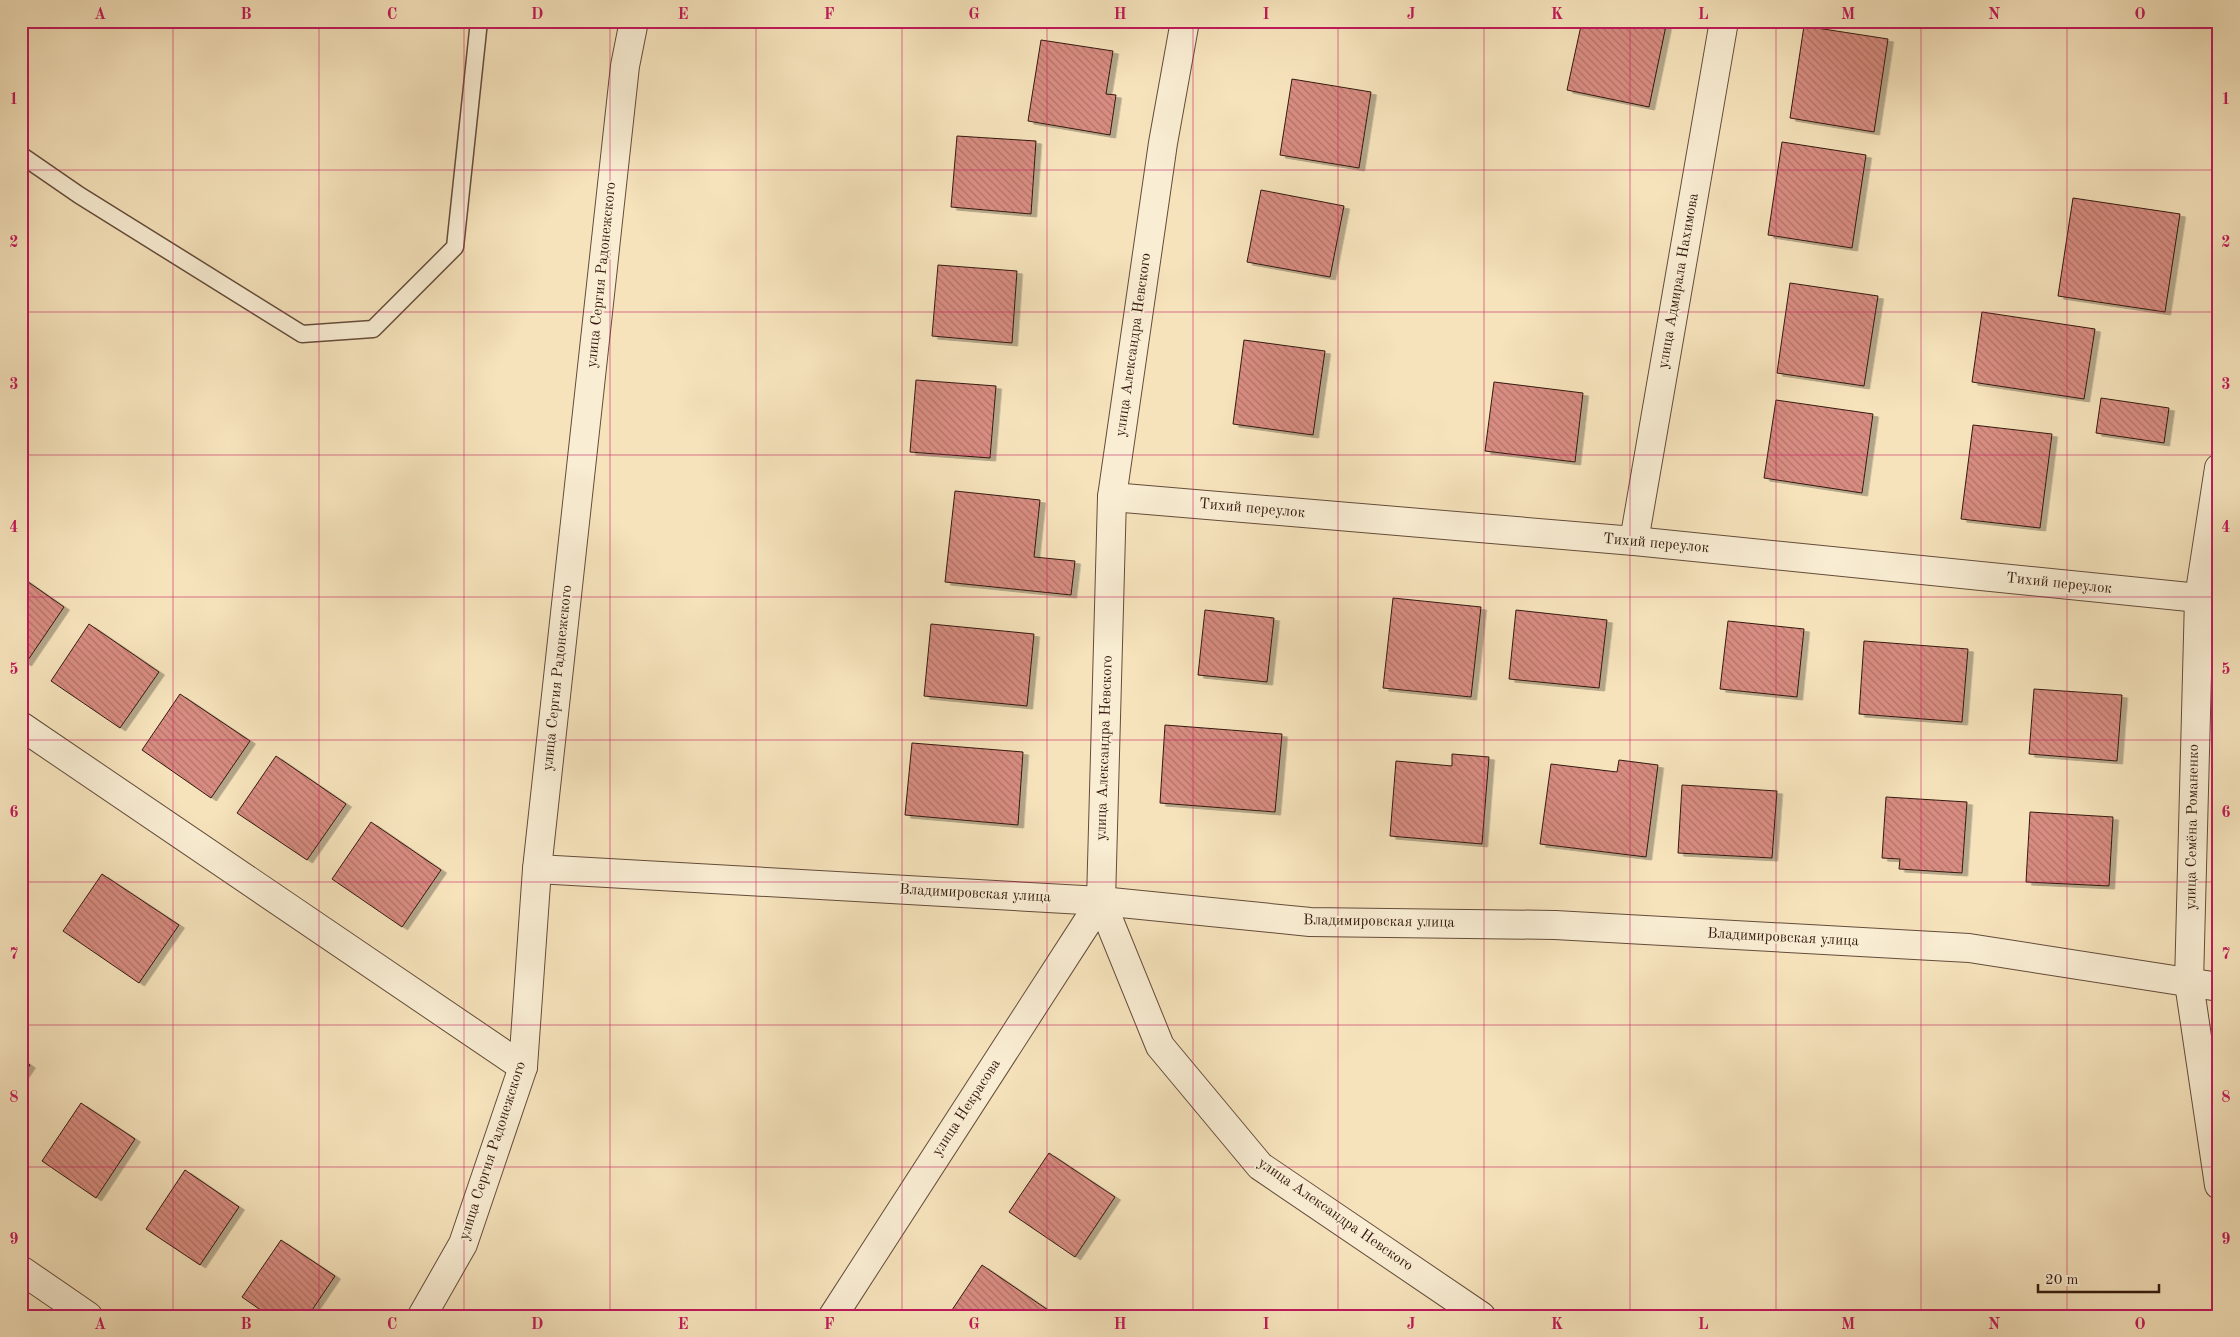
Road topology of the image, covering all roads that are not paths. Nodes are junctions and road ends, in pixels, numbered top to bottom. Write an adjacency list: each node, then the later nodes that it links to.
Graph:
1 (479, 21): 5 (lane)
2 (634, 21): 11 (street, улица Сергия Радонежского)
3 (1186, 21): 7 (street, улица Александра Невского)
4 (1724, 21): 8 (street, улица Адмирала Нахимова)
5 (21, 156)
6 (2219, 468): 9 (street, улица Семёна Романенко)
7 (1112, 497): 8 (street, Тихий переулок); 12 (street, улица Александра Невского)
8 (1634, 541): 9 (street, Тихий переулок)
9 (2199, 598): 13 (street, улица Семёна Романенко)
10 (21, 726): 15 (street)
11 (537, 869): 12 (street, Владимировская улица); 15 (street, улица Сергия Радонежского)
12 (1100, 901): 13 (street, Владимировская улица); 18 (street, улица Александра Невского); 21 (street, улица Некрасова)
13 (2190, 983): 14 (street, Владимировская улица); 16 (street, улица Семёна Романенко)
14 (2219, 987)
15 (523, 1067): 20 (street, улица Сергия Радонежского)
16 (2219, 1185)
17 (21, 1270): 19 (street)
18 (1472, 1314)
19 (88, 1316)
20 (422, 1316)
21 (833, 1316)

